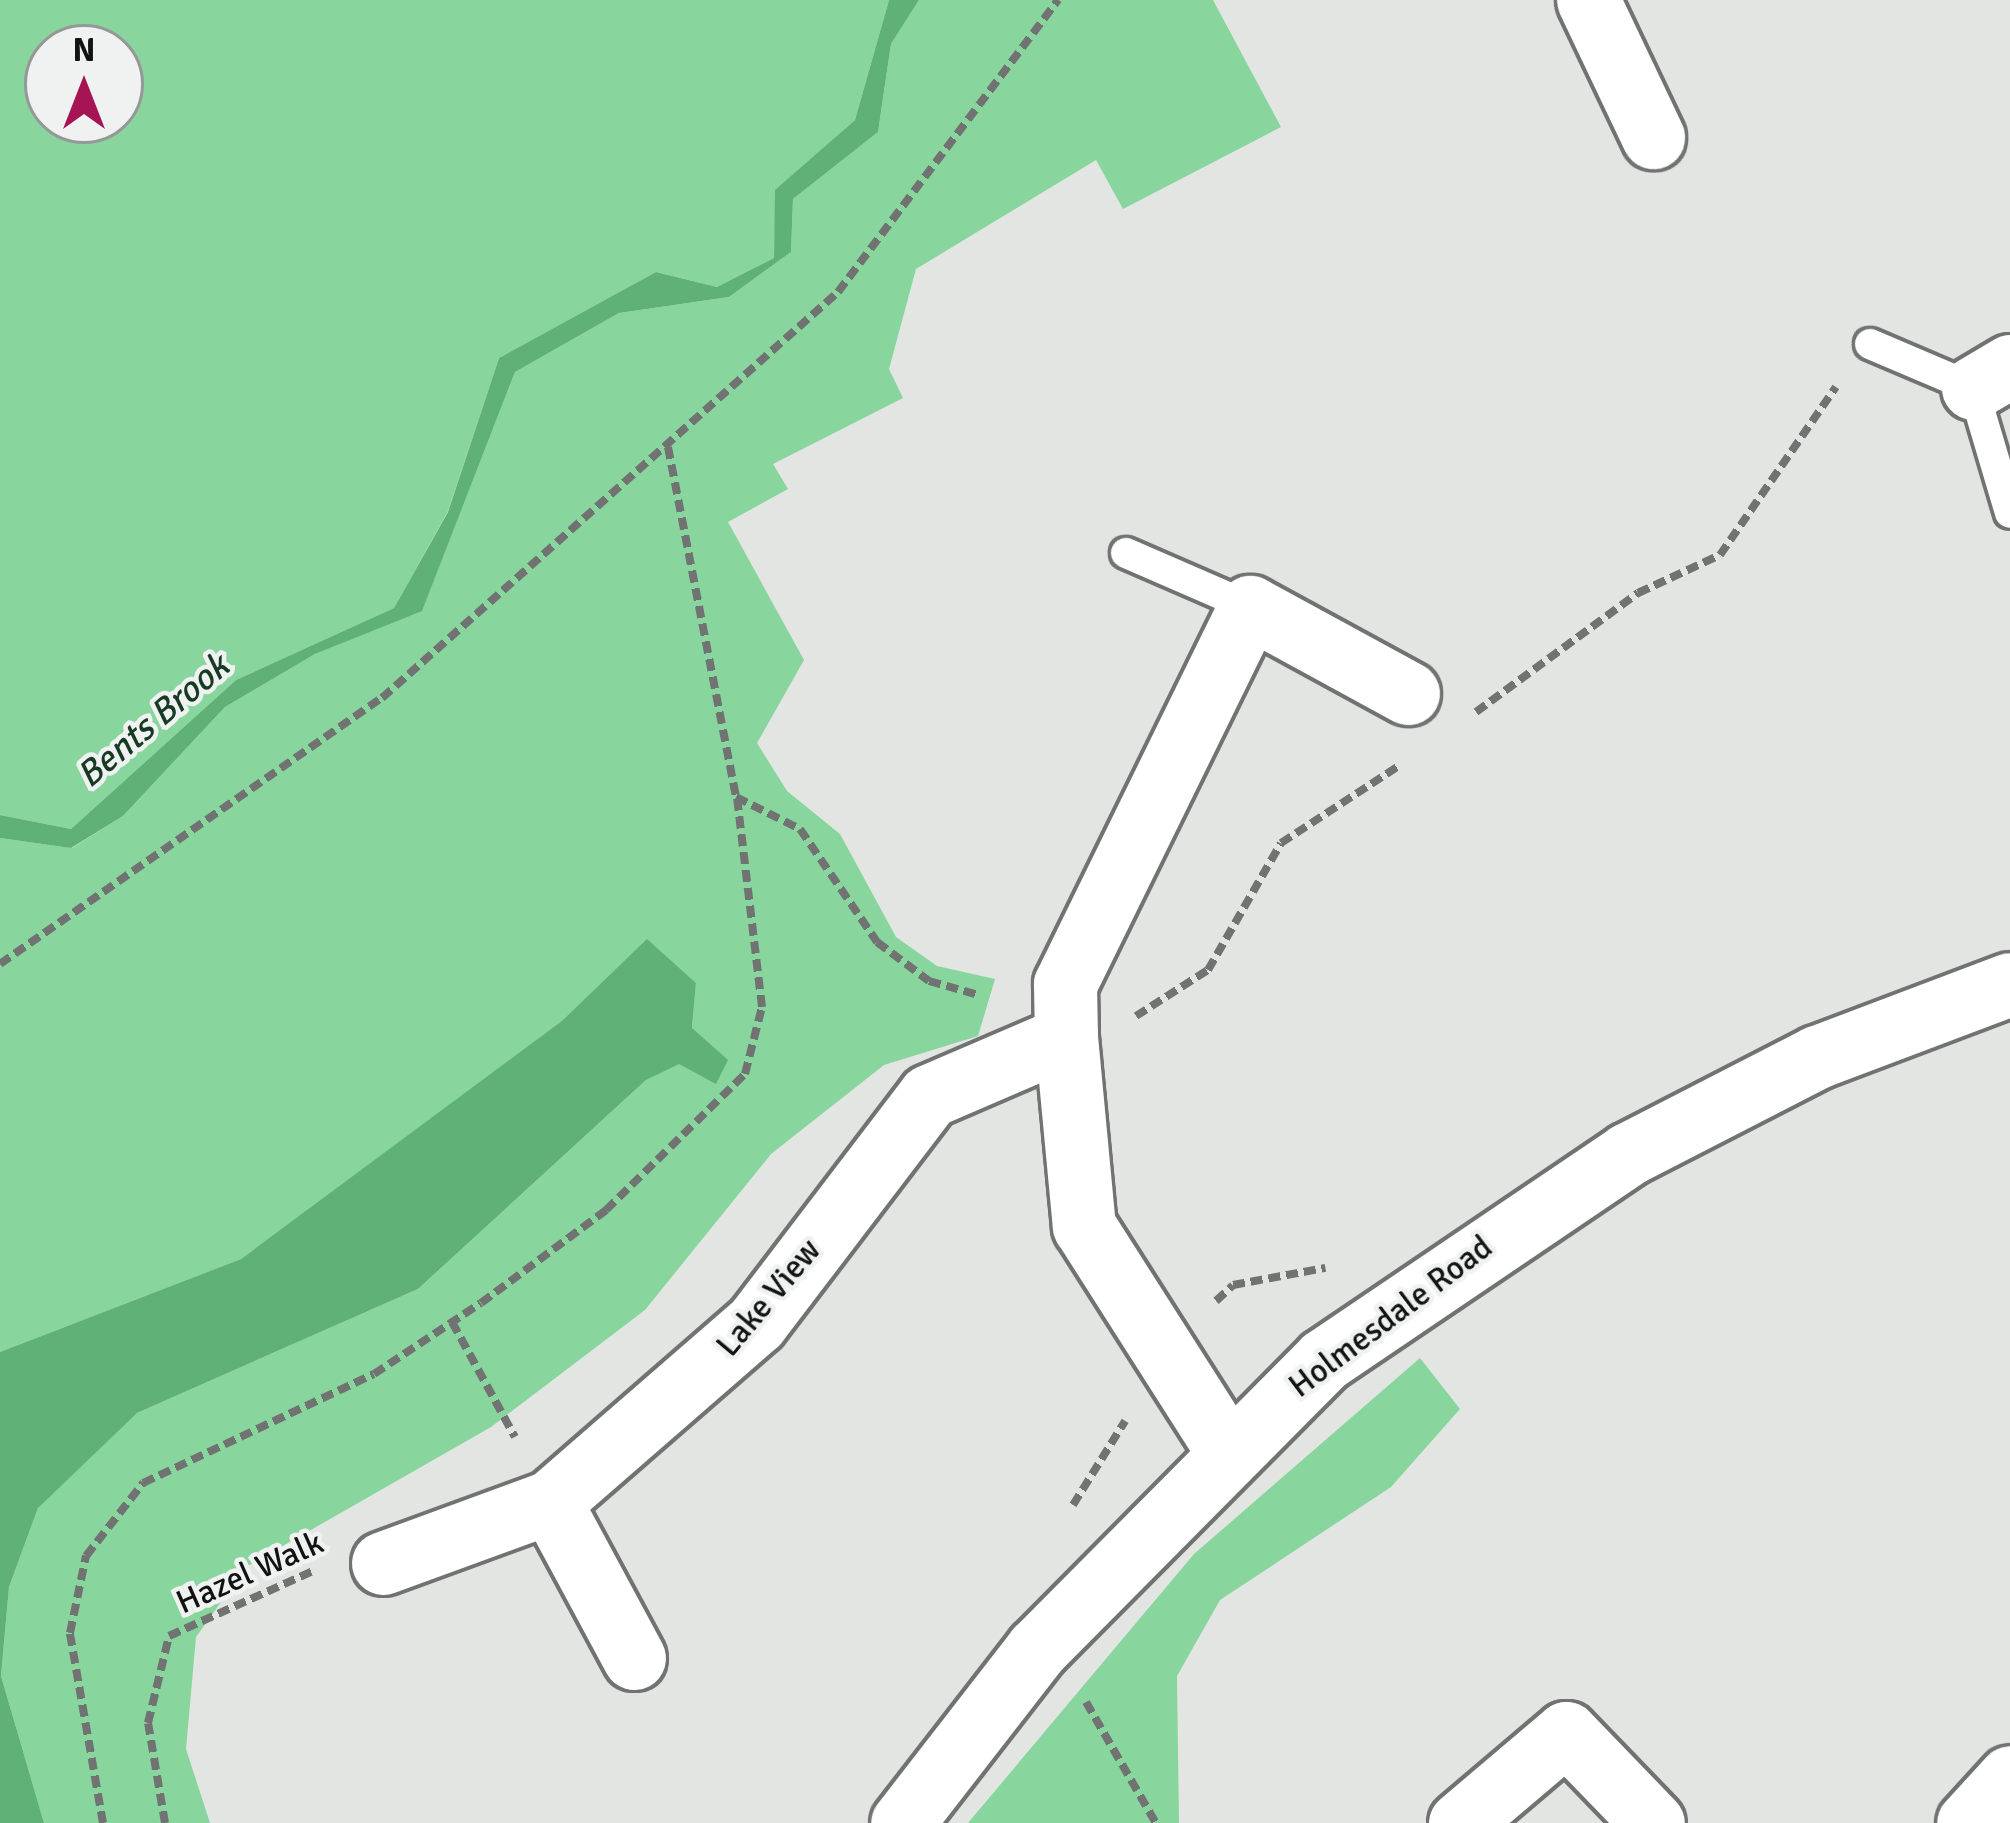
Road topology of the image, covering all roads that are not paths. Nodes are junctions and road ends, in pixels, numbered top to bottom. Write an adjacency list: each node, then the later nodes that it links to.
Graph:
1 (1588, 0): 2 (street)
2 (1653, 137)
3 (1870, 344): 4 (lane)
4 (1992, 377): 5 (lane)
5 (2010, 513)
6 (1126, 554): 7 (lane)
7 (1250, 607): 8 (street); 10 (street)
8 (1434, 708)
9 (2010, 984): 11 (street, Holmesdale Road)
10 (1066, 1037): 11 (street); 12 (street, Lake View)
11 (1228, 1452): 16 (street, Holmesdale Road)
12 (550, 1502): 13 (street); 14 (street)
13 (383, 1563)
14 (634, 1658)
15 (2010, 1778): 19 (street)
16 (902, 1823)
17 (1460, 1823): 18 (street)
18 (1652, 1823)
19 (1967, 1823)

